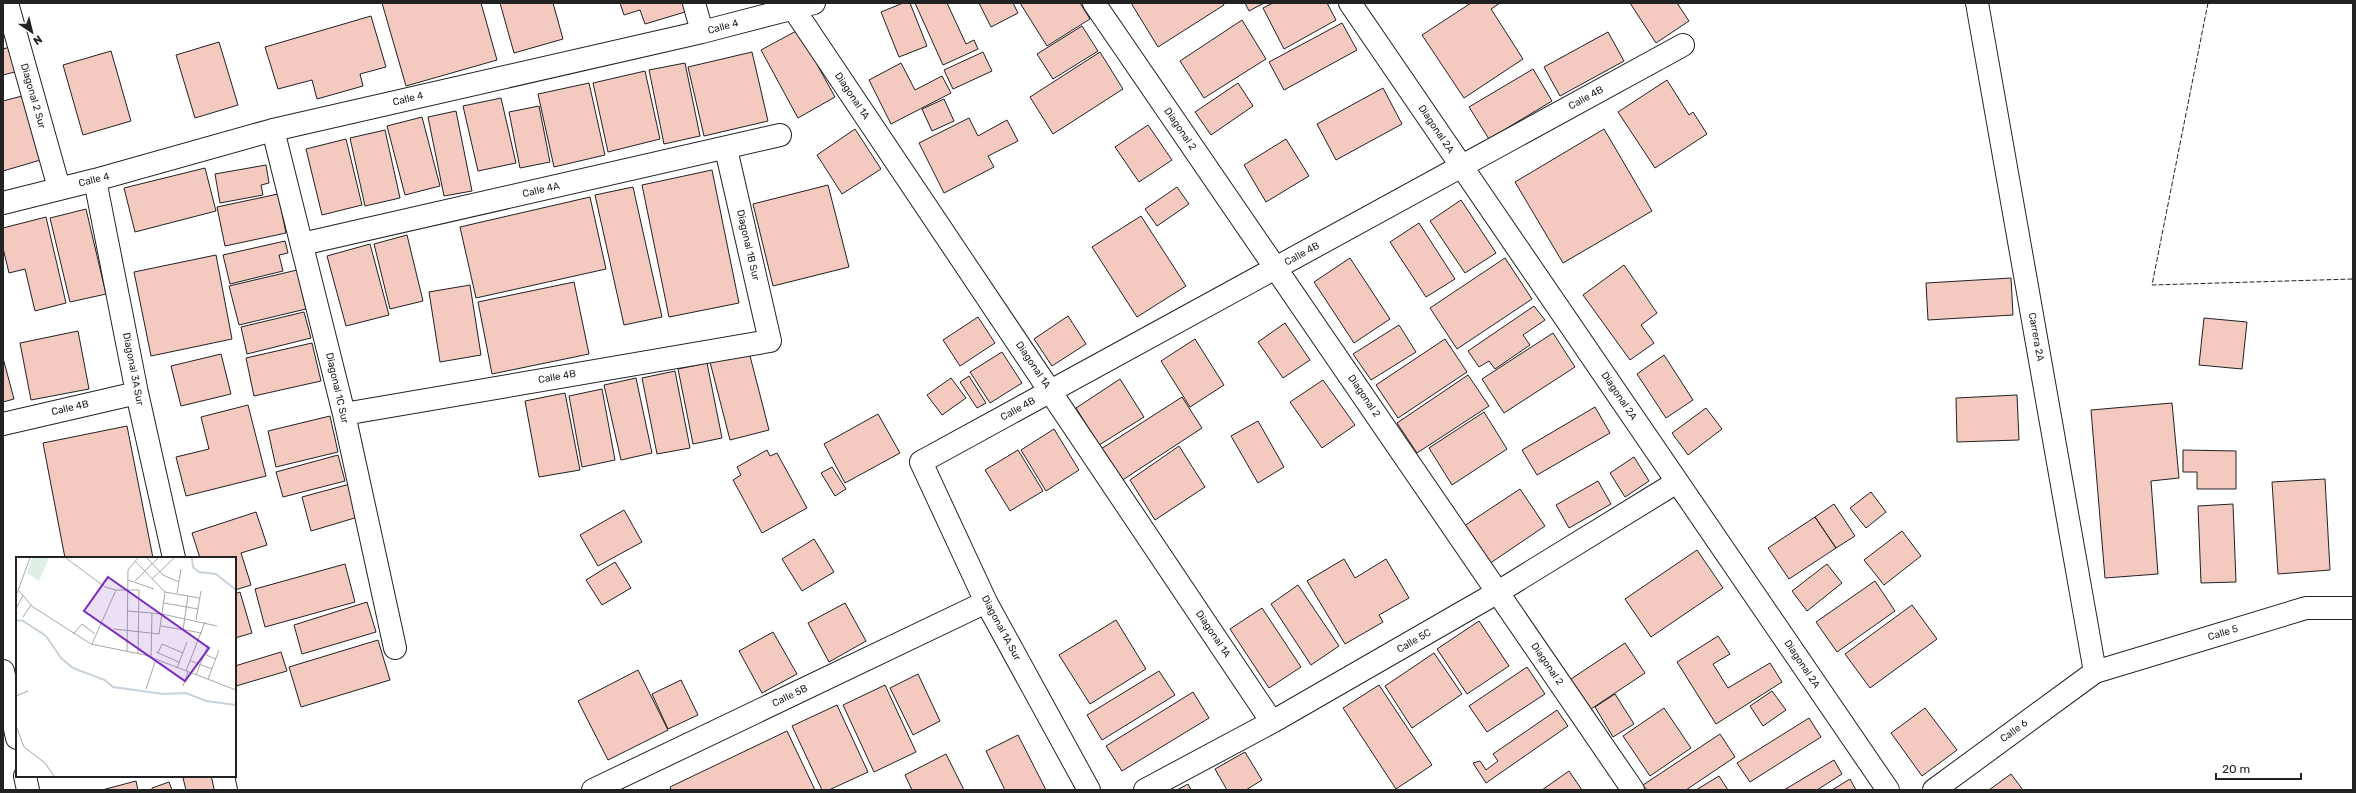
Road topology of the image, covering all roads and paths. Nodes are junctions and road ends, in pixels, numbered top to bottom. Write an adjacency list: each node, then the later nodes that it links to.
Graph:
1 (6, 3): 14 (street, Diagonal 2 Sur)
2 (694, 3): 7 (street)
3 (1094, 3): 17 (street, Diagonal 2)
4 (1350, 3): 12 (street, Diagonal 2A)
5 (1977, 3): 31 (street, Carrera 2A)
6 (804, 6): 7 (street, Calle 4); 19 (street, Diagonal 1A)
7 (702, 32): 9 (street, Calle 4)
8 (1683, 45): 12 (street, Calle 4B)
9 (273, 130): 13 (street, Calle 4); 16 (street, Diagonal 1C Sur)
10 (780, 135): 11 (street, Calle 4A)
11 (726, 149): 16 (street, Calle 4A); 18 (street, Diagonal 1B Sur)
12 (1461, 166): 17 (street, Calle 4B); 24 (street, Diagonal 2A)
13 (95, 180): 14 (street, Calle 4); 20 (street, Diagonal 3A Sur)
14 (59, 188): 15 (street, Calle 4)
15 (3, 202)
16 (302, 244): 21 (street, Diagonal 1C Sur)
17 (1276, 268): 19 (street, Calle 4B); 26 (street, Diagonal 2)
18 (770, 341): 21 (street, Calle 4B)
19 (1050, 392): 23 (street, Calle 4B); 32 (street, Diagonal 1A)
20 (137, 393): 22 (street, Calle 4B); 25 (street, Diagonal 3A Sur)
21 (344, 414): 29 (street, Diagonal 1C Sur)
22 (3, 424)
23 (921, 462): 27 (street, Diagonal 1A Sur)
24 (1677, 482): 26 (street, Calle 5C); 42 (street, Diagonal 2A)
25 (174, 557)
26 (1498, 592): 32 (street, Calle 5C); 41 (street, Diagonal 2)
27 (986, 602): 36 (street, Calle 5B); 39 (street, Diagonal 1A Sur)
28 (2353, 608): 31 (street, Calle 5)
29 (395, 648)
30 (3, 671): 33 (street)
31 (2095, 672): 43 (street, Calle 6)
32 (1272, 722): 40 (street, Calle 5C)
33 (16, 733)
34 (25, 777): 37 (street)
35 (223, 777): 38 (street)
36 (597, 789)
37 (28, 790)
38 (226, 790)
39 (1088, 790)
40 (1145, 790)
41 (1633, 790)
42 (1888, 790)
43 (1934, 790)

